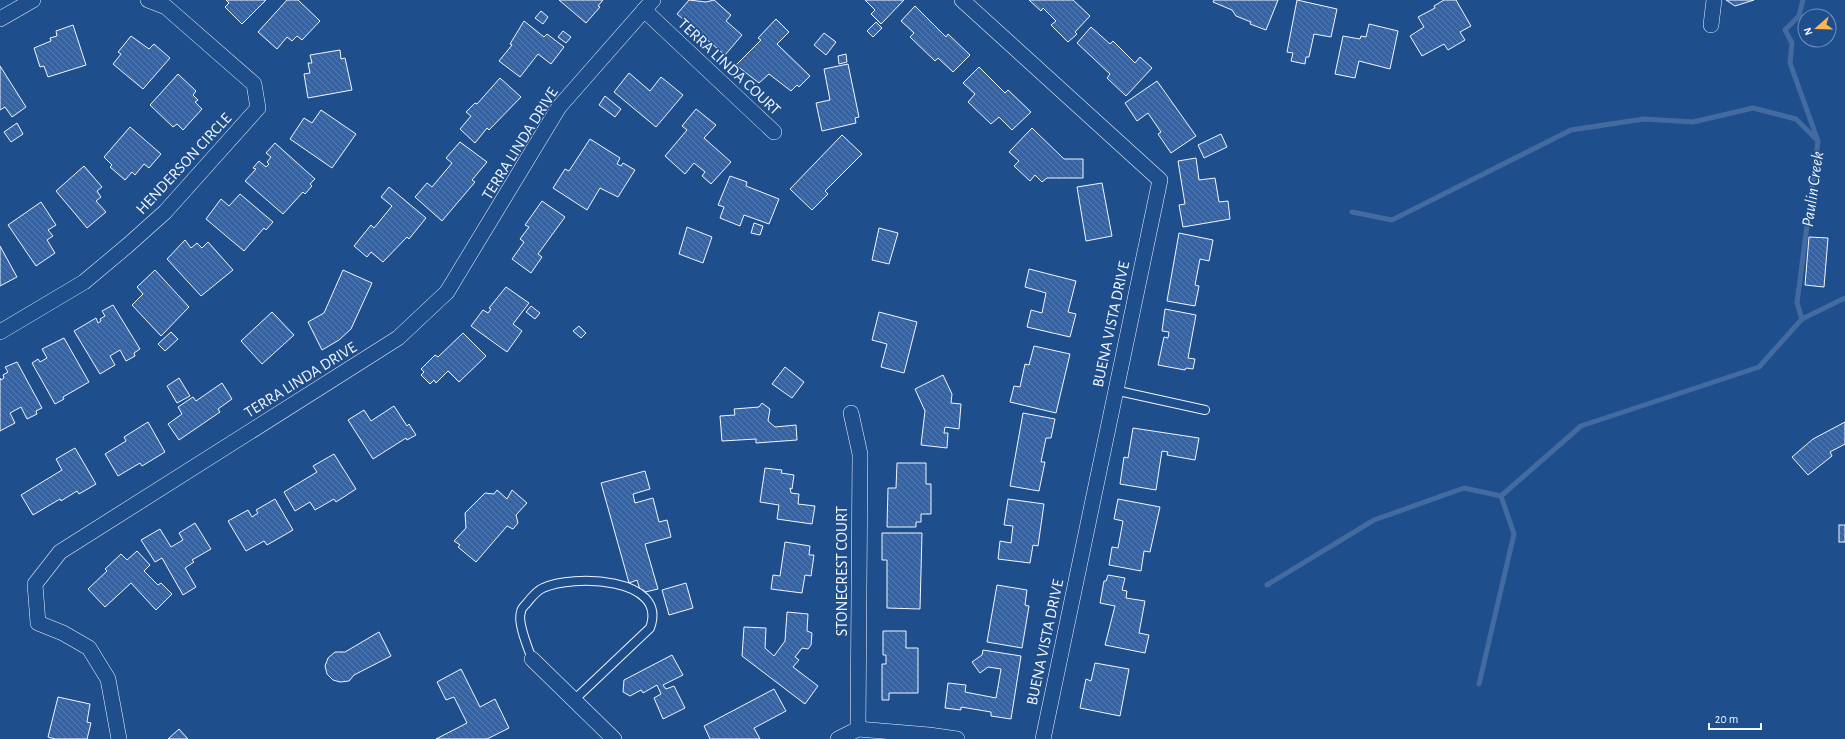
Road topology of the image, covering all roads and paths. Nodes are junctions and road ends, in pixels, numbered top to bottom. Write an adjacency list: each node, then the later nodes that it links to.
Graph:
1 (33, 0): 6 (street)
2 (148, 0): 9 (street, HENDERSON CIRCLE)
3 (962, 0): 10 (street, BUENA VISTA DRIVE)
4 (1714, 0): 7 (street)
5 (648, 5): 8 (street, TERRA LINDA COURT); 16 (street, TERRA LINDA DRIVE)
6 (0, 19)
7 (1711, 25)
8 (774, 132)
9 (0, 332)
10 (1114, 390): 11 (lane); 20 (street, BUENA VISTA DRIVE)
11 (1205, 410)
12 (851, 413): 15 (street, STONECREST COURT)
13 (532, 659): 14 (street); 14 (lane)
14 (574, 700): 17 (street)
15 (858, 729): 18 (street); 19 (street)
16 (119, 739)
17 (614, 739)
18 (838, 739)
19 (957, 739)
20 (1043, 739)

